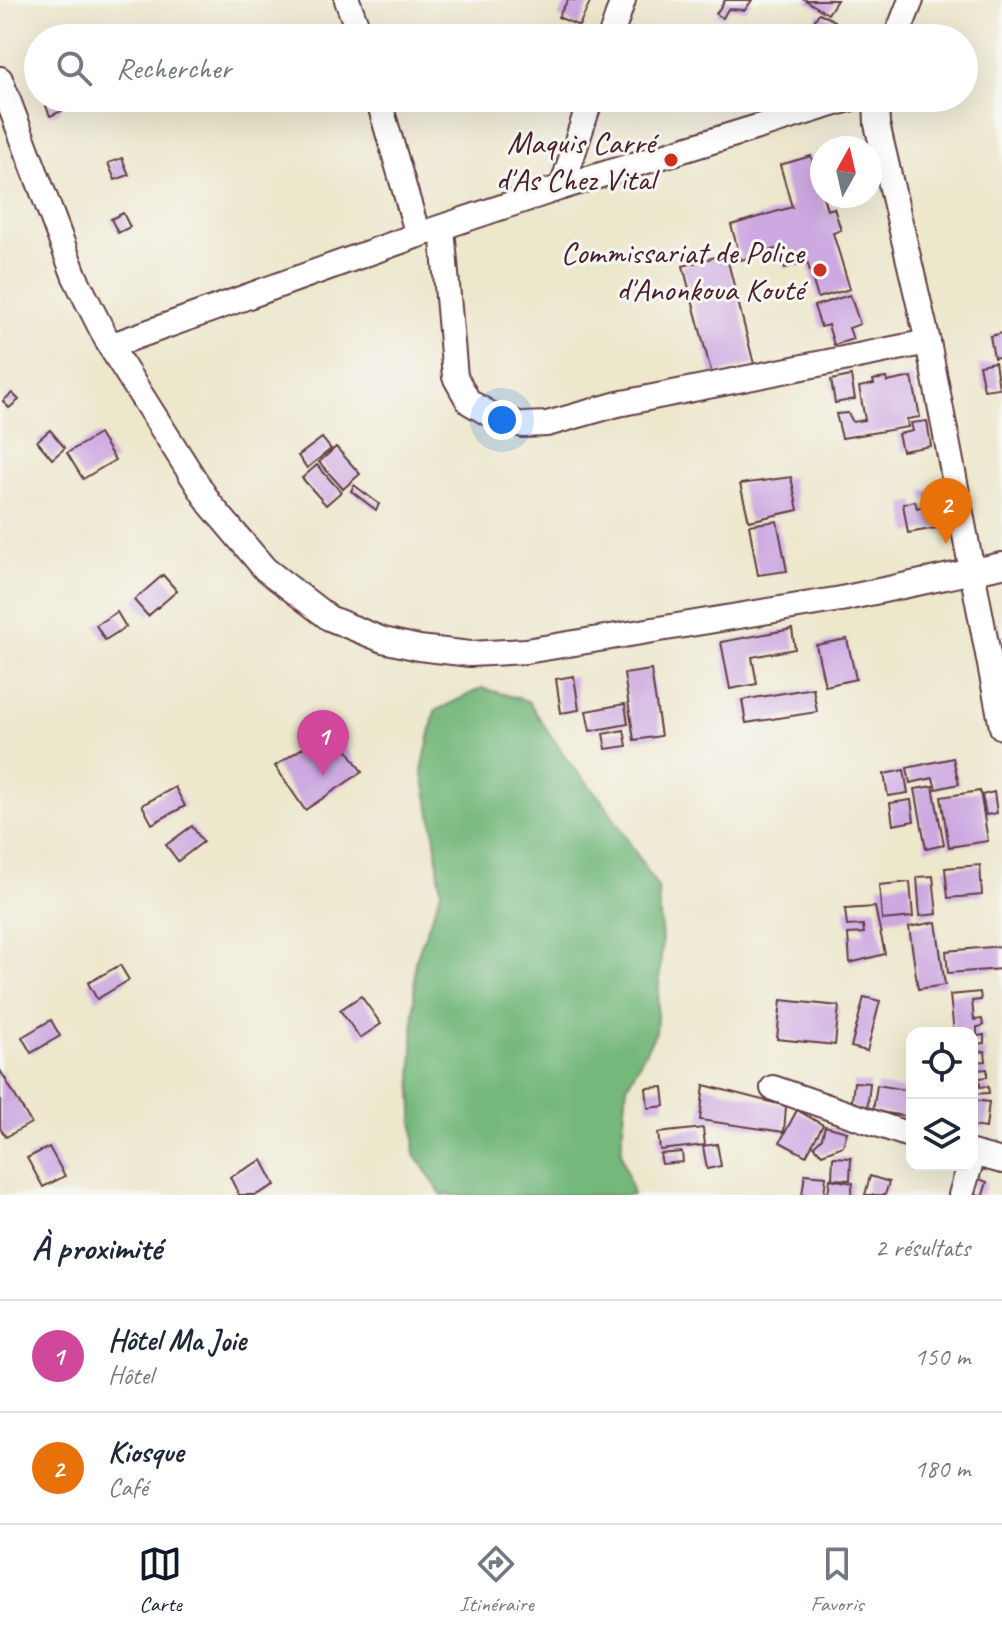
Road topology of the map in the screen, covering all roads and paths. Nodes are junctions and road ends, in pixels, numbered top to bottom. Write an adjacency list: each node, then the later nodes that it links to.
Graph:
1 (347, 0): 4 (street)
2 (623, 0): 5 (street)
3 (911, 0): 6 (street)
4 (356, 24)
5 (615, 24)
6 (902, 24)
7 (1, 84): 16 (street)
8 (382, 112): 14 (street)
9 (586, 112): 12 (street)
10 (806, 112): 12 (street)
11 (877, 112): 15 (street)
12 (562, 187): 13 (street)
13 (442, 228): 14 (street); 15 (street)
14 (418, 235): 16 (street)
15 (928, 342): 18 (street)
16 (110, 346): 18 (street)
17 (1002, 565): 18 (street)
18 (972, 570): 19 (street)
19 (1002, 727)
20 (773, 1088): 21 (street)
21 (906, 1134)
22 (978, 1158): 23 (street)
23 (1002, 1161)
24 (968, 1171): 25 (street)
25 (961, 1195)

